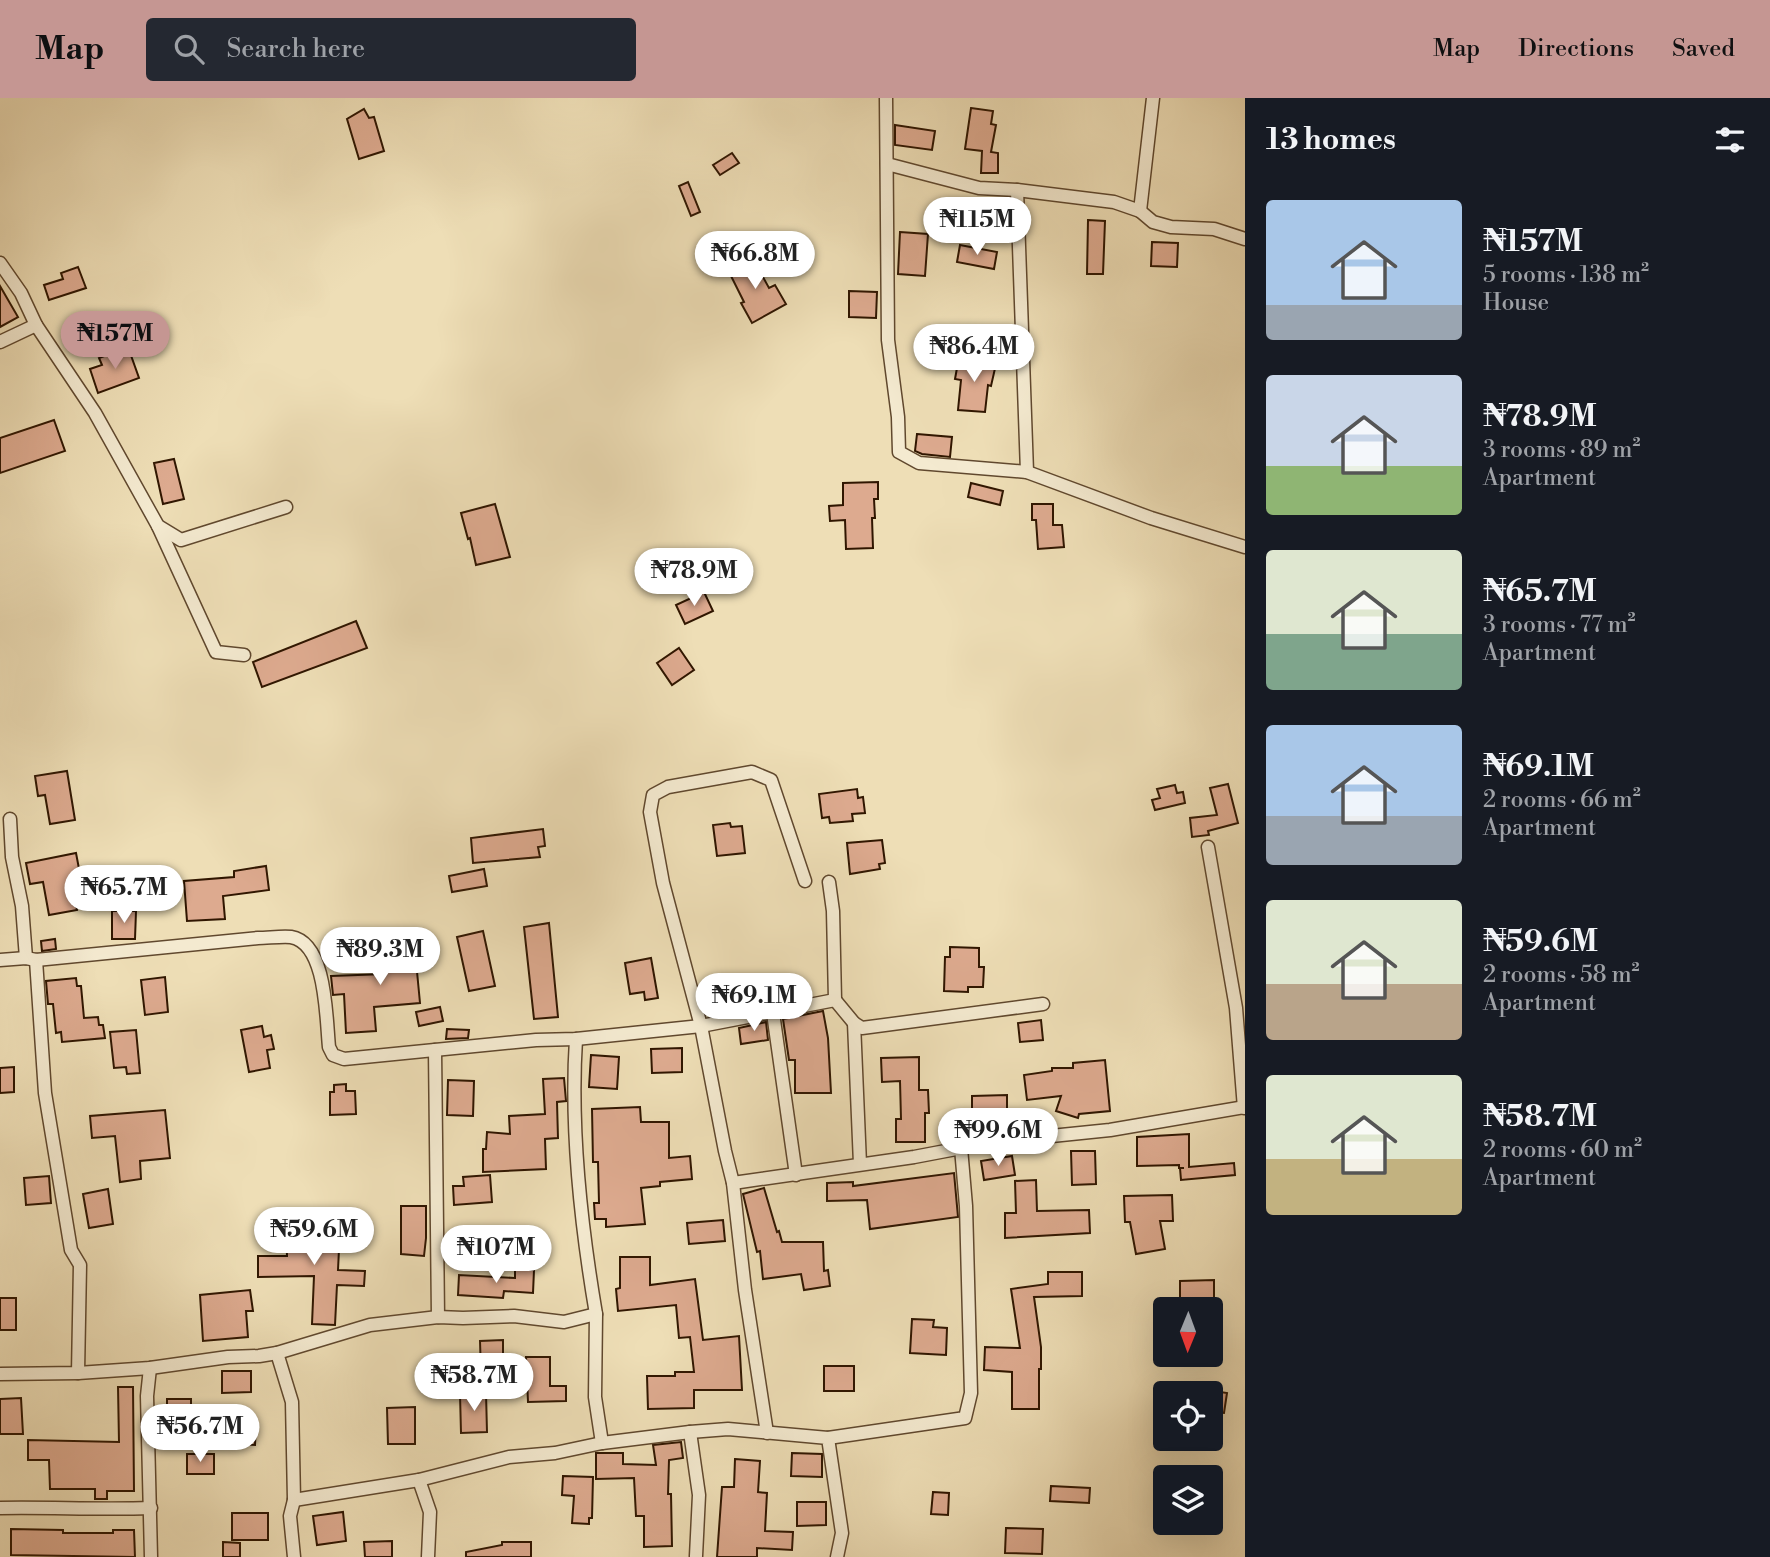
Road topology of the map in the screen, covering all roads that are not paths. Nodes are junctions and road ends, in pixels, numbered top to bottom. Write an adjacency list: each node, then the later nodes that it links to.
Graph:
1 (886, 98): 3 (street)
2 (1153, 98): 5 (street)
3 (887, 164): 4 (street); 10 (street)
4 (1017, 190): 5 (street); 10 (street)
5 (1140, 211): 6 (street)
6 (1245, 239)
7 (0, 263): 8 (street)
8 (36, 325): 9 (street); 12 (street)
9 (0, 342)
10 (1027, 472): 13 (street)
11 (286, 507): 12 (street)
12 (158, 526): 14 (street)
13 (1245, 547)
14 (244, 655)
15 (10, 819): 19 (street)
16 (1208, 847): 28 (street)
17 (805, 881): 25 (street)
18 (829, 882): 21 (street)
19 (31, 959): 20 (street); 27 (street); 37 (street)
20 (0, 960)
21 (835, 1000): 23 (street); 24 (street)
22 (1043, 1004): 24 (street)
23 (773, 1013): 25 (street); 31 (street)
24 (854, 1023): 30 (street)
25 (701, 1026): 26 (street); 32 (street)
26 (576, 1040): 27 (street); 33 (street)
27 (435, 1050): 34 (street)
28 (1245, 1107): 29 (street)
29 (961, 1148): 30 (street); 41 (street)
30 (860, 1164): 31 (street)
31 (796, 1175): 32 (street)
32 (733, 1183): 40 (street)
33 (596, 1314): 34 (street); 42 (street)
34 (438, 1317): 35 (street)
35 (277, 1353): 36 (street); 44 (street)
36 (150, 1368): 37 (street); 46 (street)
37 (78, 1373): 38 (street)
38 (0, 1374)
39 (690, 1432): 40 (street); 42 (street); 50 (street)
40 (767, 1433): 41 (street)
41 (828, 1438): 51 (street)
42 (601, 1443): 43 (street)
43 (419, 1480): 44 (street); 49 (street)
44 (294, 1500): 48 (street)
45 (0, 1508): 46 (street)
46 (151, 1508): 47 (street)
47 (151, 1557)
48 (294, 1557)
49 (428, 1557)
50 (694, 1557)
51 (837, 1557)

